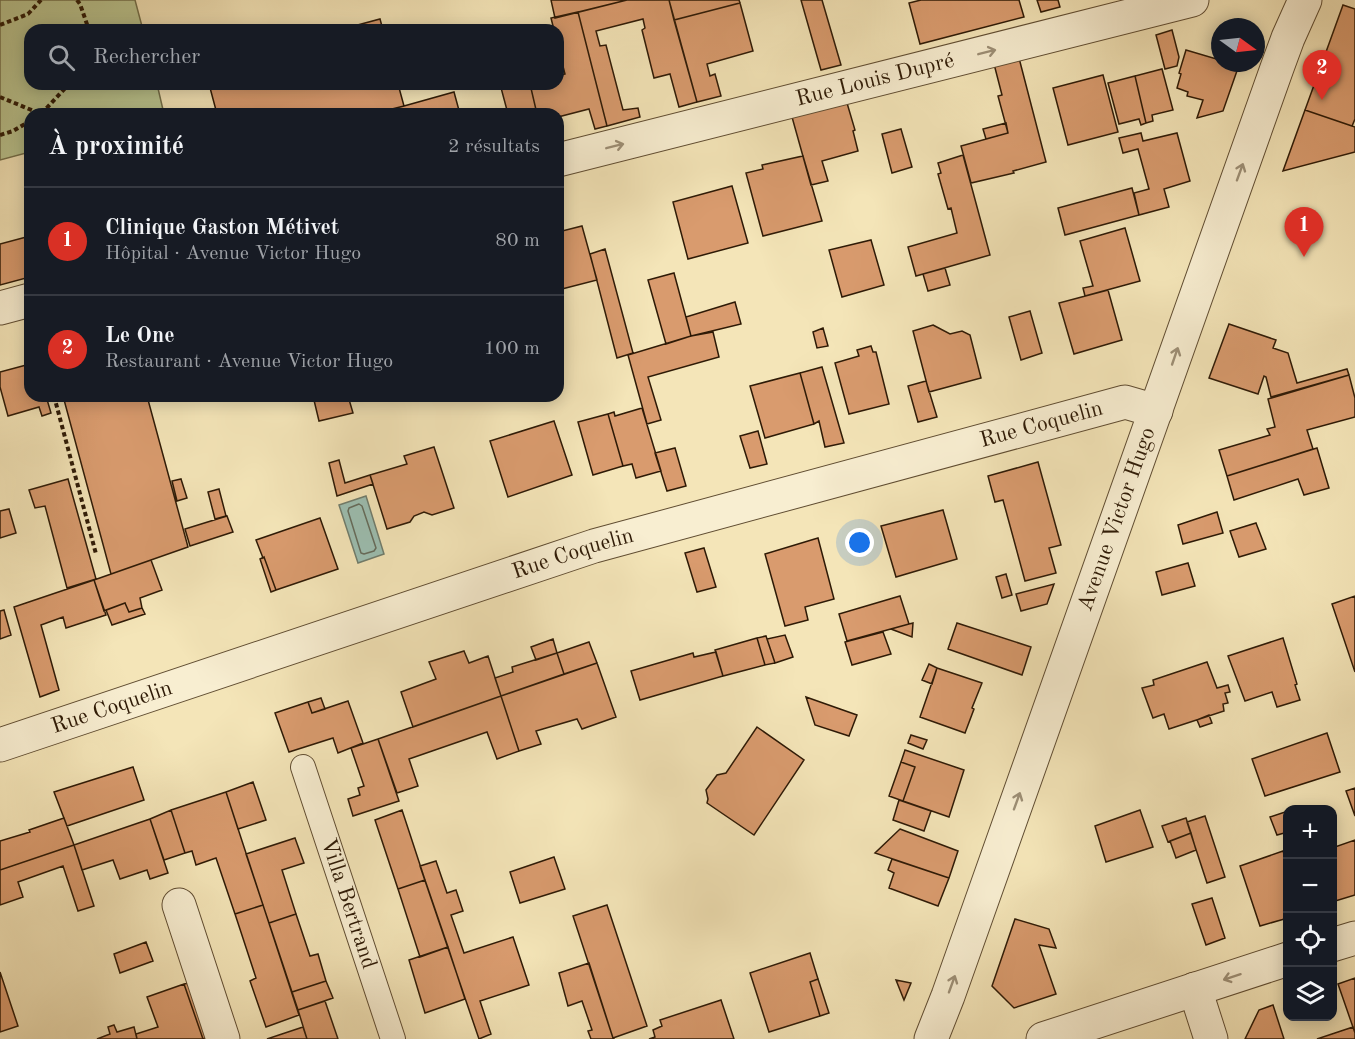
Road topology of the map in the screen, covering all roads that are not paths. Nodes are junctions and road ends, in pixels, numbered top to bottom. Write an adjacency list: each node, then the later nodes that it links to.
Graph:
1 (1192, 0): 3 (street, Rue Louis Dupré, one-way to 1)
2 (1305, 0): 6 (street, Avenue Victor Hugo, one-way to 2)
3 (564, 158)
4 (24, 302): 5 (street)
5 (0, 308)
6 (1156, 411): 7 (street, Rue Coquelin); 16 (street, Avenue Victor Hugo, one-way to 6)
7 (0, 745)
8 (303, 767): 15 (lane, Villa Bertrand)
9 (179, 904): 14 (street)
10 (1355, 938): 11 (street)
11 (1337, 943)
12 (1283, 960): 13 (street, one-way to 13)
13 (1194, 989): 17 (street); 18 (street)
14 (223, 1039)
15 (393, 1039)
16 (931, 1039)
17 (1043, 1039)
18 (1211, 1039)

